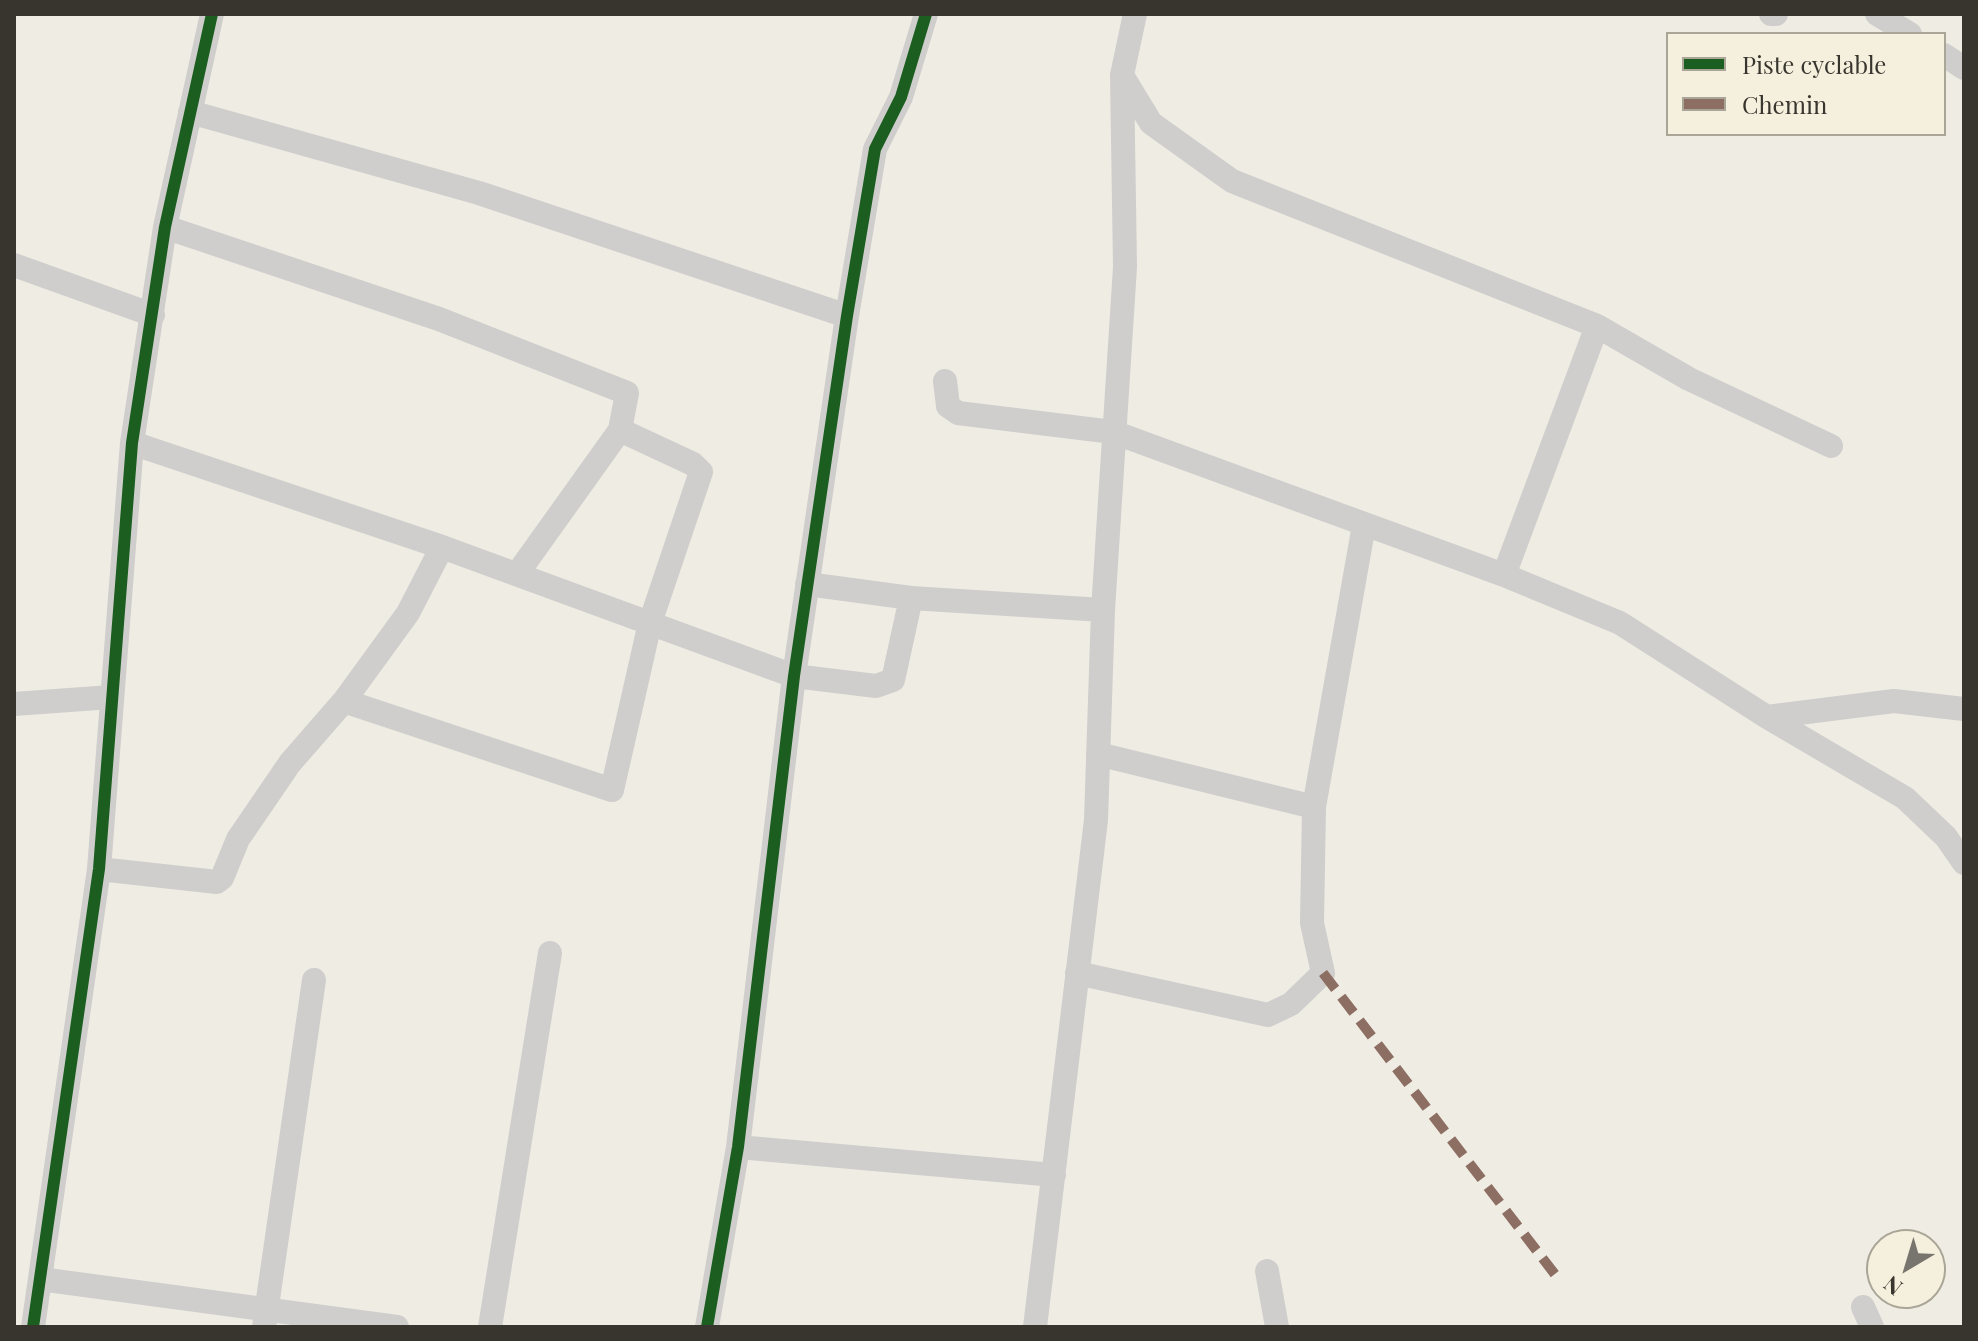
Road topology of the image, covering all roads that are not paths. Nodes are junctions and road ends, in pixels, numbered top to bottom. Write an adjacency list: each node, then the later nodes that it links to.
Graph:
1 (212, 14): 9 (street)
2 (926, 14): 13 (street)
3 (1135, 14): 8 (street)
4 (1877, 14): 5 (street)
5 (1907, 32)
6 (1946, 56): 7 (street)
7 (1964, 68)
8 (1122, 75): 14 (street); 17 (street)
9 (190, 112): 10 (street); 13 (street)
10 (165, 227): 12 (street); 16 (street)
11 (14, 265): 12 (street)
12 (153, 315): 18 (street)
13 (847, 316): 24 (street)
14 (1597, 326): 19 (street); 23 (street)
15 (945, 381): 17 (street)
16 (620, 430): 22 (street); 27 (street)
17 (1113, 432): 20 (street); 26 (street)
18 (132, 443): 21 (street); 29 (street)
19 (1831, 446)
20 (1364, 525): 23 (street); 35 (street)
21 (442, 547): 22 (street); 30 (street)
22 (517, 574): 27 (street)
23 (1504, 575): 33 (street)
24 (807, 584): 25 (street); 28 (street)
25 (911, 598): 26 (street); 28 (street)
26 (1103, 610): 34 (street)
27 (650, 623): 28 (street); 30 (street)
28 (794, 676): 41 (street)
29 (111, 697): 31 (street); 37 (street)
30 (344, 701): 37 (street)
31 (14, 704)
32 (1964, 709): 33 (street)
33 (1767, 717): 36 (street)
34 (1098, 754): 35 (street); 39 (street)
35 (1314, 807): 39 (street)
36 (1964, 863)
37 (99, 869): 44 (street)
38 (550, 953): 48 (street)
39 (1077, 973): 42 (street)
40 (314, 980): 45 (street)
41 (738, 1147): 42 (street); 49 (street)
42 (1054, 1175): 50 (street)
43 (1267, 1271): 51 (street)
44 (40, 1279): 45 (street); 46 (street)
45 (266, 1318): 47 (street)
46 (33, 1327)
47 (397, 1327)
48 (490, 1327)
49 (707, 1327)
50 (1035, 1327)
51 (1277, 1327)

